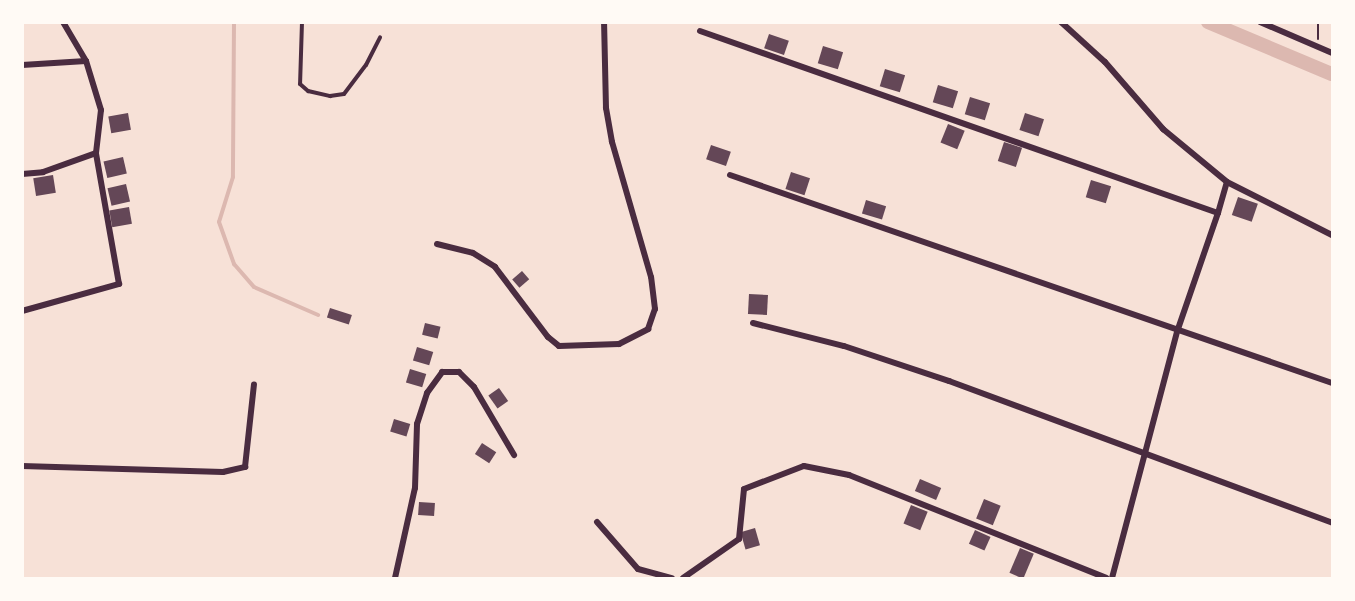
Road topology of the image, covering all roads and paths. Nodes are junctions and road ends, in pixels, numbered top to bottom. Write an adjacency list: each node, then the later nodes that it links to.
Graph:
1 (63, 22): 11 (street)
2 (302, 22): 8 (lane)
3 (604, 22): 19 (street)
4 (1061, 22): 16 (street)
5 (1260, 22): 9 (street)
6 (1318, 22): 9 (path)
7 (700, 31): 17 (street)
8 (380, 37)
9 (1319, 44): 10 (street)
10 (1332, 53)
11 (86, 61): 12 (street); 13 (street)
12 (22, 65)
13 (96, 153): 14 (street); 20 (street)
14 (22, 174)
15 (730, 175): 22 (street)
16 (1227, 182): 17 (street); 18 (street)
17 (1218, 213): 22 (street)
18 (1332, 235)
19 (437, 244)
20 (22, 311)
21 (753, 323): 25 (street)
22 (1178, 329): 23 (street); 25 (street)
23 (1332, 383)
24 (254, 384): 27 (street)
25 (1143, 453): 29 (street); 34 (street)
26 (514, 455): 30 (street)
27 (22, 466)
28 (597, 522): 31 (street)
29 (1332, 523)
30 (395, 579)
31 (672, 579)
32 (683, 579): 33 (street)
33 (1106, 579)
34 (1112, 579)

